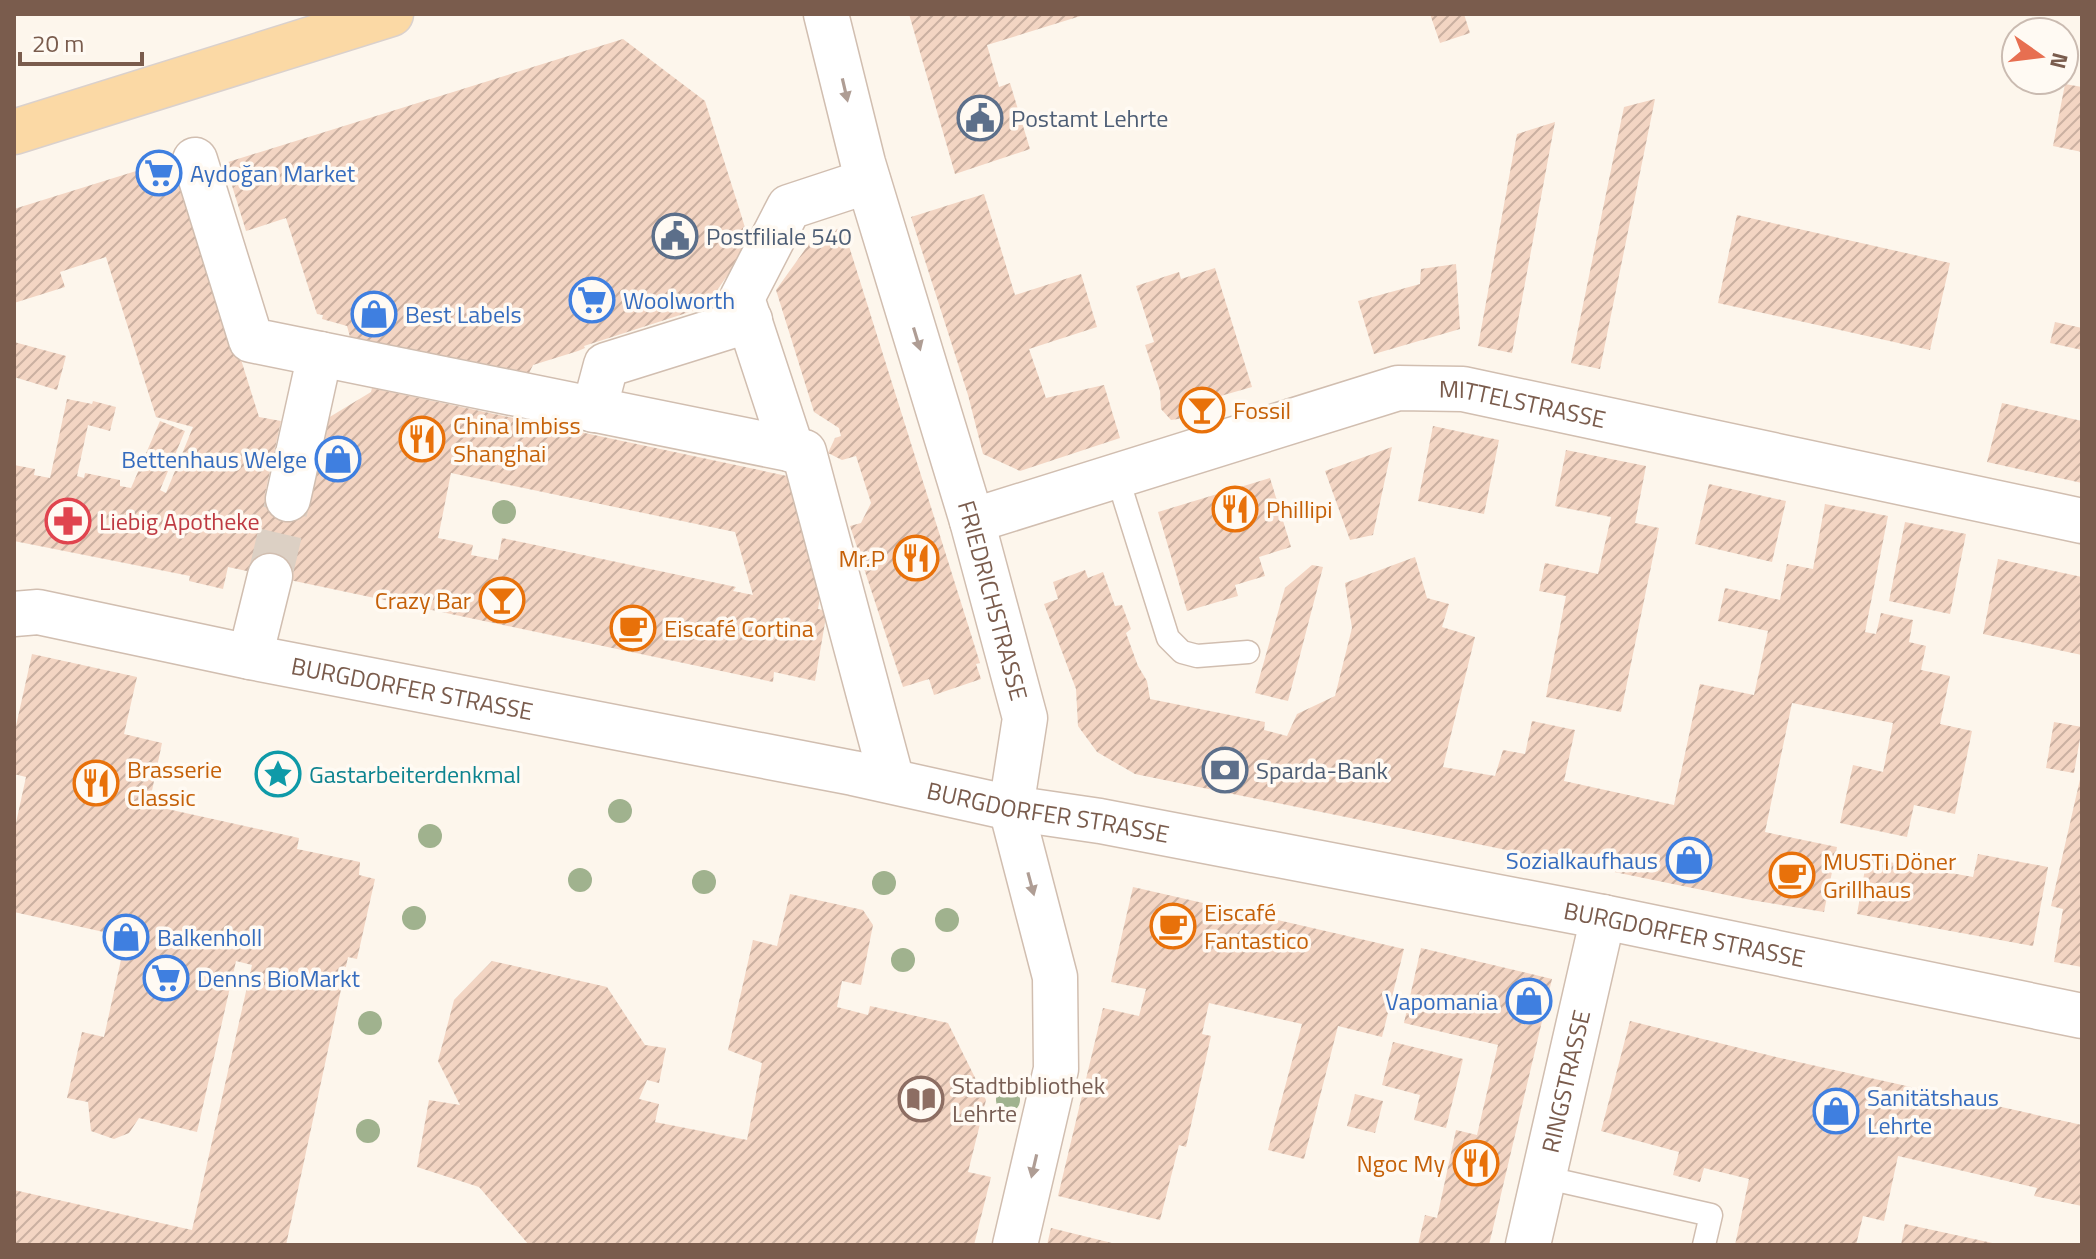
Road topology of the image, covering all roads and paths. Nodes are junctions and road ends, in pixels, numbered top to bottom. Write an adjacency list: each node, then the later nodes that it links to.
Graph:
1 (391, 14): 3 (main road)
2 (826, 14): 5 (street, FRIEDRICHSTRASSE, one-way to 5)
3 (14, 132)
4 (195, 160): 7 (street)
5 (868, 181): 6 (street); 12 (street, FRIEDRICHSTRASSE, one-way to 12)
6 (750, 320): 8 (street); 9 (street)
7 (320, 354): 8 (street); 11 (street)
8 (594, 410): 9 (street)
9 (792, 450): 18 (street)
10 (1117, 476): 12 (street, MITTELSTRASSE); 13 (street, MITTELSTRASSE); 16 (lane)
11 (288, 499)
12 (972, 521): 19 (street, FRIEDRICHSTRASSE)
13 (2082, 521)
14 (270, 576): 17 (street)
15 (14, 614): 17 (street, BURGDORFER STRASSE)
16 (1248, 652)
17 (250, 657): 18 (street, BURGDORFER STRASSE)
18 (892, 781): 19 (street, BURGDORFER STRASSE)
19 (1011, 808): 20 (street, BURGDORFER STRASSE); 23 (street, FRIEDRICHSTRASSE, one-way to 23)
20 (1603, 917): 21 (street, BURGDORFER STRASSE); 22 (street, RINGSTRASSE)
21 (2082, 1016)
22 (1543, 1177): 24 (street, RINGSTRASSE); 25 (lane)
23 (1015, 1245)
24 (1528, 1245)
25 (1704, 1245)

